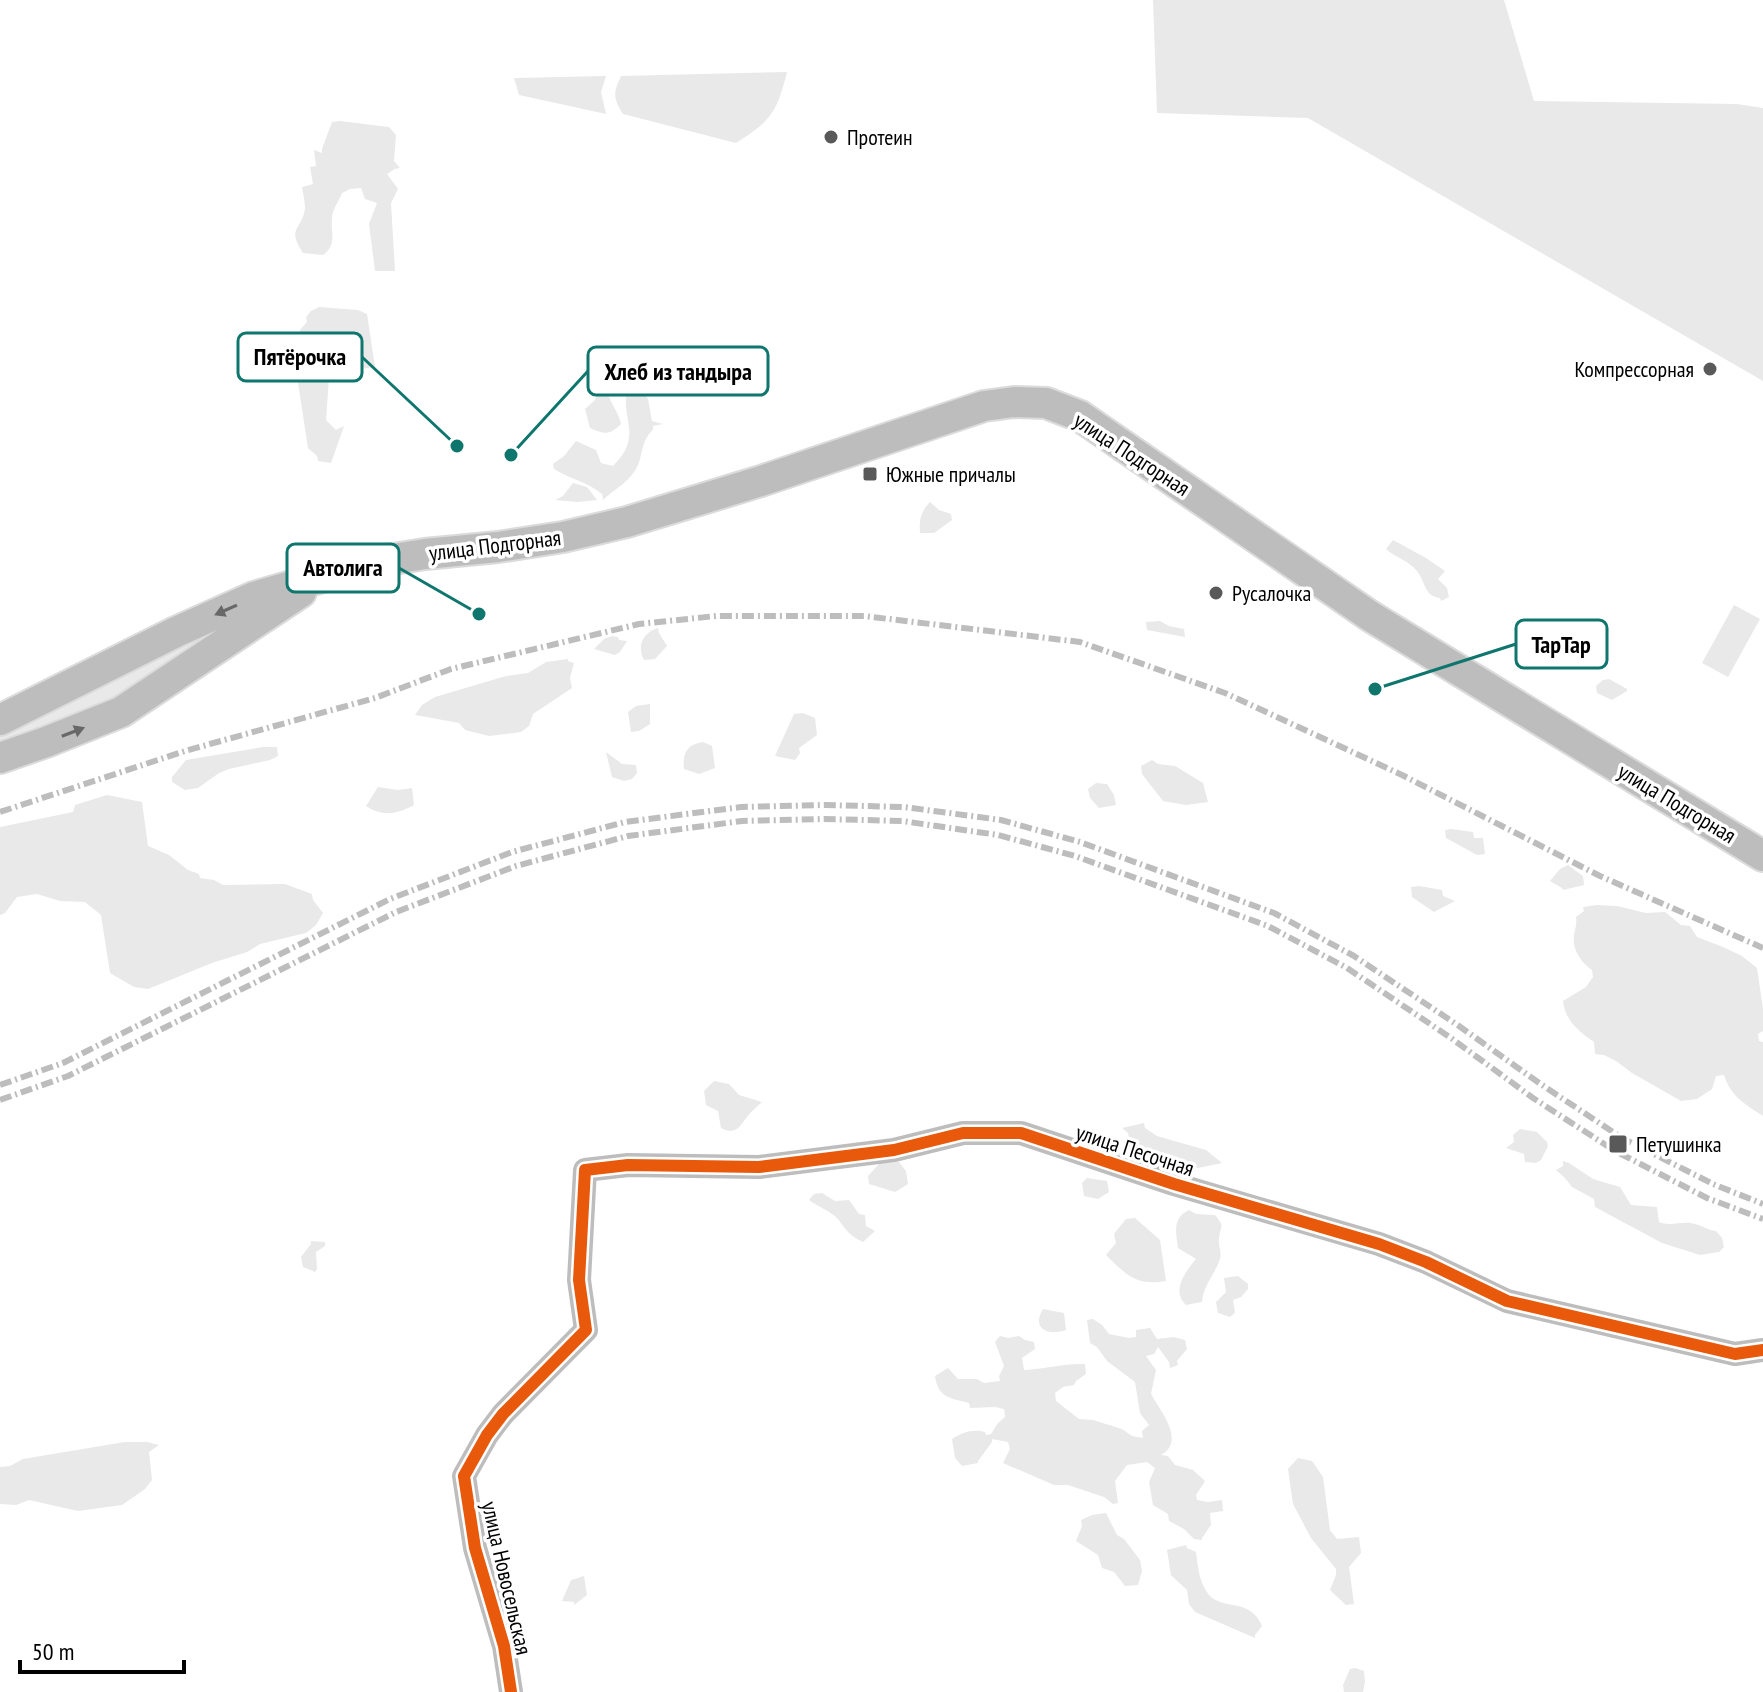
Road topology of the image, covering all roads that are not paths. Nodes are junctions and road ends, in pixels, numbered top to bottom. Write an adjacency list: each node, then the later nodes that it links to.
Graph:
1 (326, 576): 2 (main road, улица Подгорная, one-way to 2); 3 (main road, улица Подгорная, one-way to 1); 4 (main road, улица Подгорная)
2 (0, 720)
3 (0, 758)
4 (1763, 856)
5 (579, 1280): 6 (street, улица Песочная); 7 (street, улица Новосельская)
6 (1763, 1350)
7 (511, 1692)

